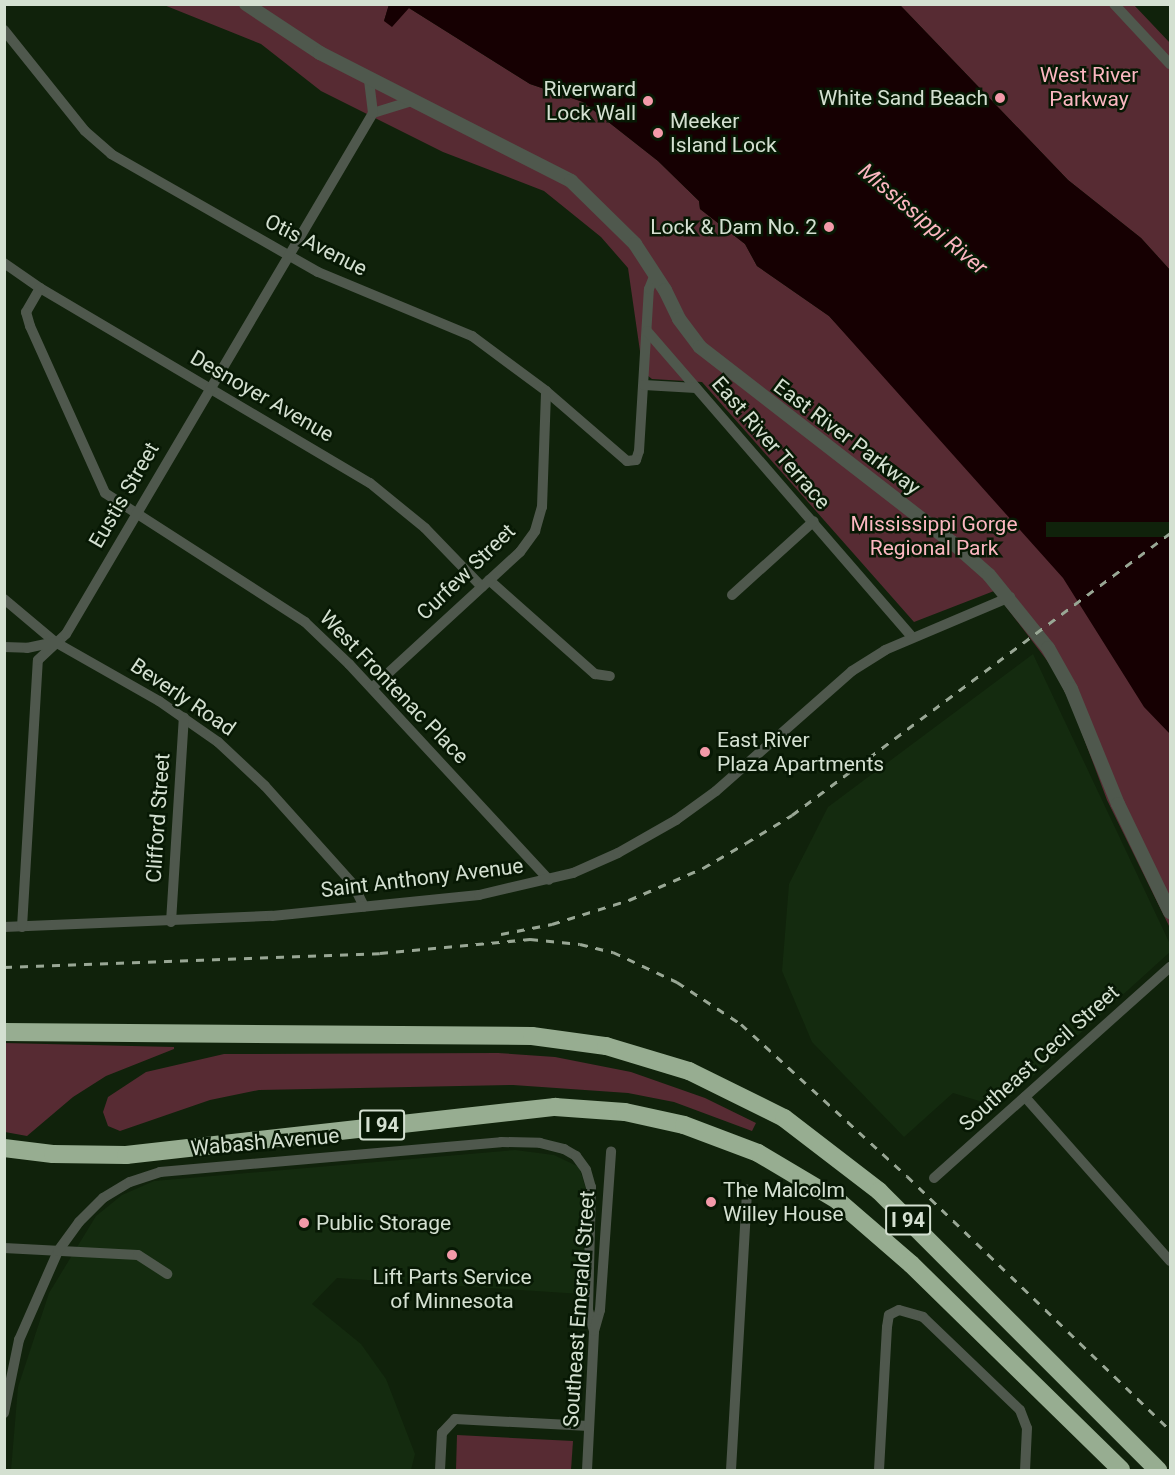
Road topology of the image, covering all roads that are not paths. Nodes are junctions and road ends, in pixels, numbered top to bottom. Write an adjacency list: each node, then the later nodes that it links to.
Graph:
1 (246, 4): 5 (street, East River Parkway)
2 (1114, 4): 4 (street)
3 (4, 30): 8 (street, Otis Avenue)
4 (1170, 64)
5 (369, 78): 6 (street, East River Parkway); 7 (street)
6 (415, 100): 7 (street); 10 (street, East River Parkway)
7 (372, 113): 8 (street, Eustis Street)
8 (289, 255): 15 (street, Eustis Street); 16 (street, Otis Avenue)
9 (4, 263): 11 (street, Desnoyer Avenue)
10 (655, 274): 12 (street); 21 (street, East River Parkway)
11 (40, 288): 15 (street, Desnoyer Avenue); 17 (street, West Frontenac Place)
12 (647, 330): 13 (street); 14 (street, East River Terrace)
13 (644, 385): 14 (street); 16 (street, Otis Avenue)
14 (696, 388): 18 (street, East River Terrace)
15 (211, 389): 17 (street, Eustis Street); 19 (street, Desnoyer Avenue)
16 (546, 391): 19 (street, Curfew Street)
17 (134, 514): 24 (street, Eustis Street); 27 (street, West Frontenac Place)
18 (814, 521): 20 (street); 23 (street, East River Terrace)
19 (486, 584): 26 (street, Desnoyer Avenue); 27 (street, Curfew Street)
20 (732, 595)
21 (1010, 597): 23 (street, Saint Anthony Avenue); 31 (street, East River Parkway)
22 (4, 599): 24 (street, Beverly Road)
23 (911, 636): 29 (street, Saint Anthony Avenue)
24 (55, 642): 25 (street); 28 (street, Beverly Road); 34 (street, Eustis Street)
25 (4, 647)
26 (610, 676)
27 (372, 688): 29 (street, West Frontenac Place)
28 (184, 717): 30 (street, Beverly Road); 32 (street, Clifford Street)
29 (549, 880): 30 (street, Saint Anthony Avenue)
30 (364, 907): 32 (street, Saint Anthony Avenue)
31 (1170, 912)
32 (171, 922): 34 (street, Saint Anthony Avenue)
33 (4, 927): 34 (street, Saint Anthony Avenue)
34 (22, 927)
35 (1170, 967): 37 (street, Southeast Cecil Street)
36 (4, 1032): 55 (highway, I 94)
37 (1025, 1097): 40 (street, Southeast Cecil Street); 44 (street)
38 (4, 1148): 54 (highway, I 94)
39 (611, 1151): 46 (street, Southeast Emerald Street)
40 (934, 1178)
41 (747, 1190): 51 (street)
42 (4, 1248): 43 (street)
43 (58, 1251): 45 (street); 46 (street, Wabash Avenue); 47 (street, Wabash Avenue)
44 (1170, 1261)
45 (167, 1274)
46 (594, 1331): 48 (street, Southeast Emerald Street)
47 (4, 1413)
48 (589, 1426): 49 (street); 50 (street, Southeast Emerald Street)
49 (440, 1470)
50 (587, 1470)
51 (731, 1470)
52 (879, 1470): 53 (street)
53 (1025, 1470)
54 (1121, 1470)
55 (1158, 1470)

